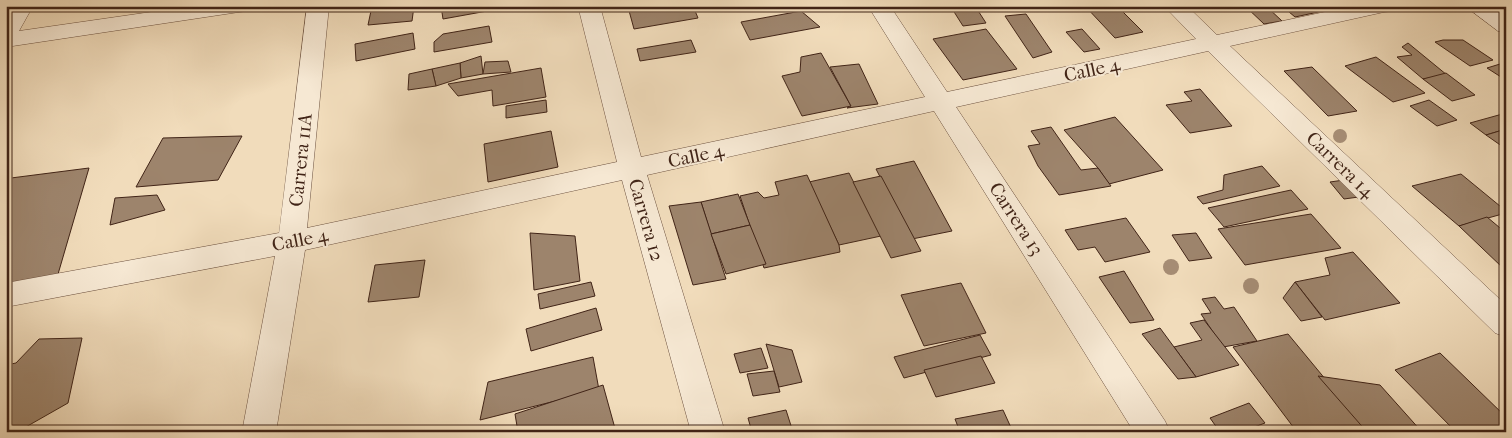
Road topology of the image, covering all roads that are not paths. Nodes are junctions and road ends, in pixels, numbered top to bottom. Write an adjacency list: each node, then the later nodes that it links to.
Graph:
1 (22, 6): 10 (street)
2 (239, 6): 11 (street)
3 (318, 6): 15 (street, Carrera 11A)
4 (589, 6): 14 (street, Carrera 12)
5 (879, 6): 13 (street, Carrera 13)
6 (1174, 6): 12 (street, Carrera 14)
7 (1384, 6): 12 (street, Calle 4)
8 (1475, 6): 9 (street)
9 (1506, 26)
10 (6, 34)
11 (6, 40)
12 (1213, 44): 13 (street, Calle 4); 17 (street, Carrera 14)
13 (942, 103): 14 (street, Calle 4); 20 (street, Carrera 13)
14 (632, 170): 15 (street, Calle 4); 19 (street, Carrera 12)
15 (292, 242): 16 (street, Calle 4); 18 (street, Carrera 11A)
16 (6, 295)
17 (1506, 324)
18 (259, 432)
19 (708, 432)
20 (1153, 432)

